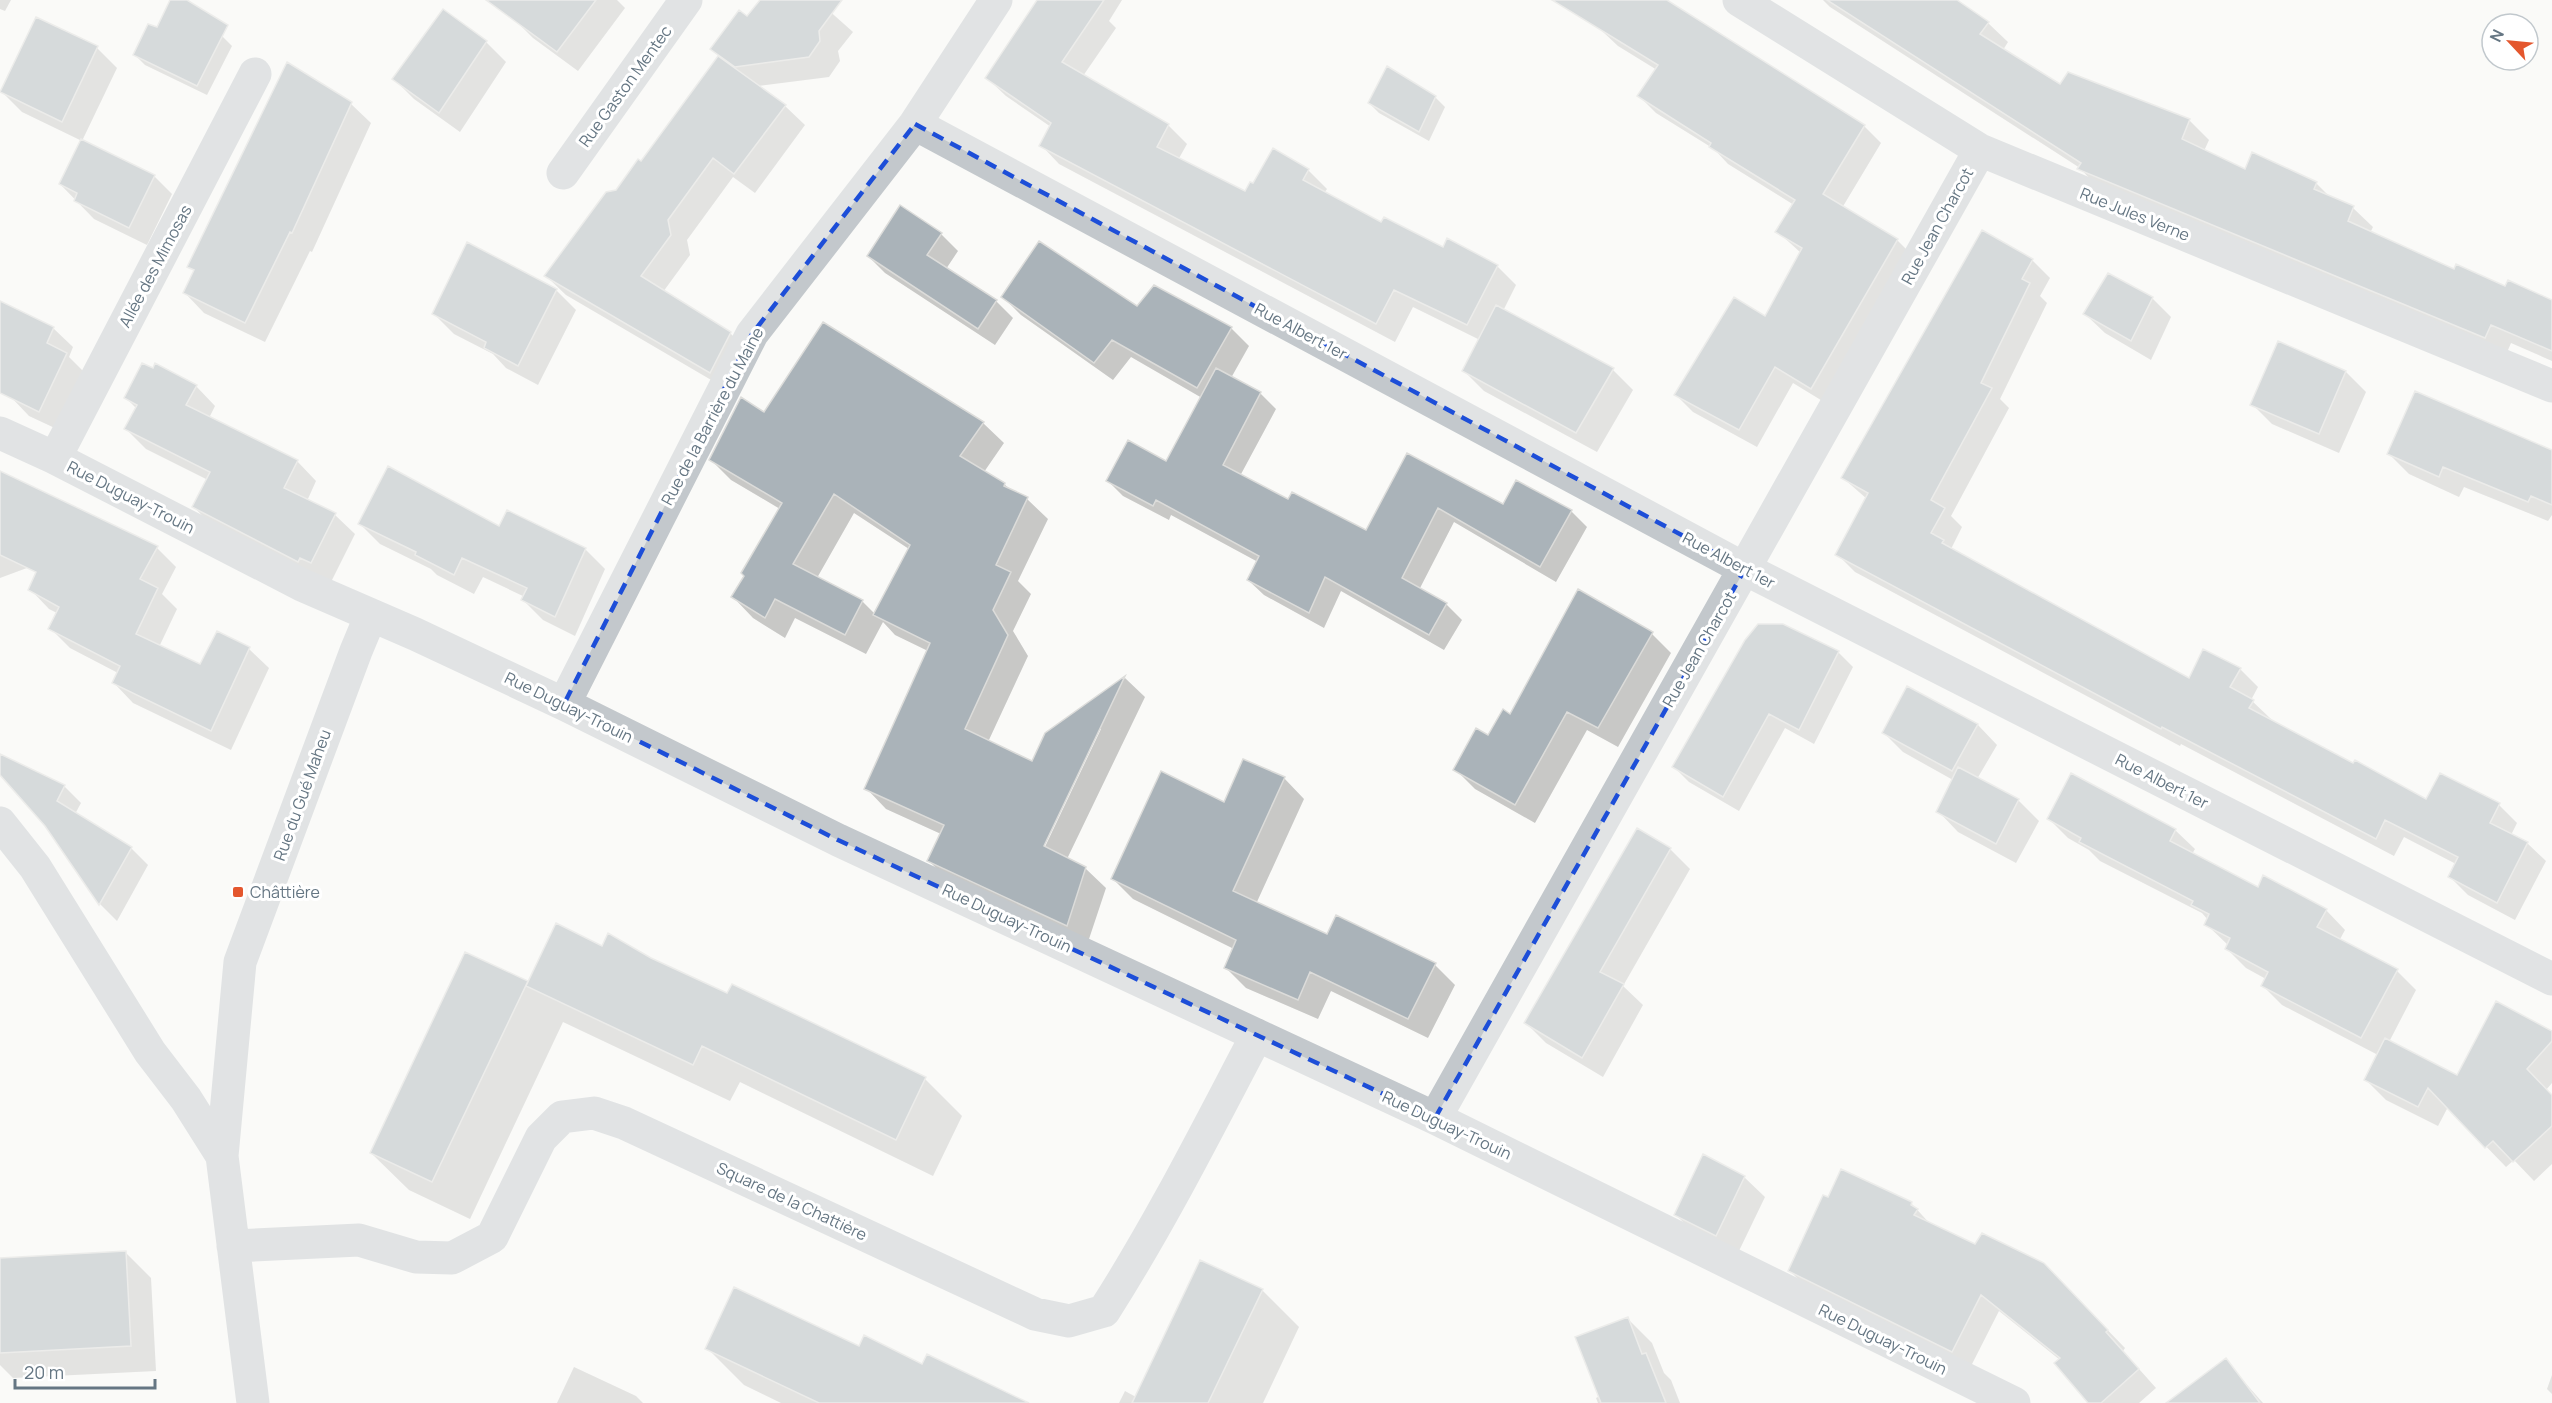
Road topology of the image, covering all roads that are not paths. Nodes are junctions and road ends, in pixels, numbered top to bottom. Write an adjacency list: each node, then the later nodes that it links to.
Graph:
1 (686, 0): 7 (street, Rue Gaston Mentec)
2 (996, 0): 5 (street, Rue de la Barrière du Maine)
3 (1739, 0): 6 (street, Rue Jules Verne)
4 (255, 74): 10 (street, Allée des Mimosas)
5 (915, 124): 11 (street, Rue Albert 1er); 13 (street, Rue de la Barrière du Maine)
6 (1980, 150): 8 (street, Rue Jules Verne); 11 (street, Rue Jean Charcot)
7 (563, 172)
8 (2552, 386)
9 (0, 433): 10 (street, Rue Duguay-Trouin)
10 (55, 458): 12 (street, Rue Duguay-Trouin)
11 (1745, 569): 15 (street, Rue Albert 1er); 17 (street, Rue Jean Charcot)
12 (371, 615): 13 (street, Rue Duguay-Trouin); 18 (street, Rue du Gué Maheu)
13 (564, 704): 16 (street, Rue Duguay-Trouin)
14 (0, 824): 18 (street)
15 (2552, 979)
16 (1257, 1035): 17 (street, Rue Duguay-Trouin); 19 (street, Square de la Chattière)
17 (1435, 1118): 20 (street, Rue Duguay-Trouin)
18 (222, 1156): 19 (street)
19 (233, 1246): 21 (street)
20 (2005, 1401)
21 (253, 1403)

